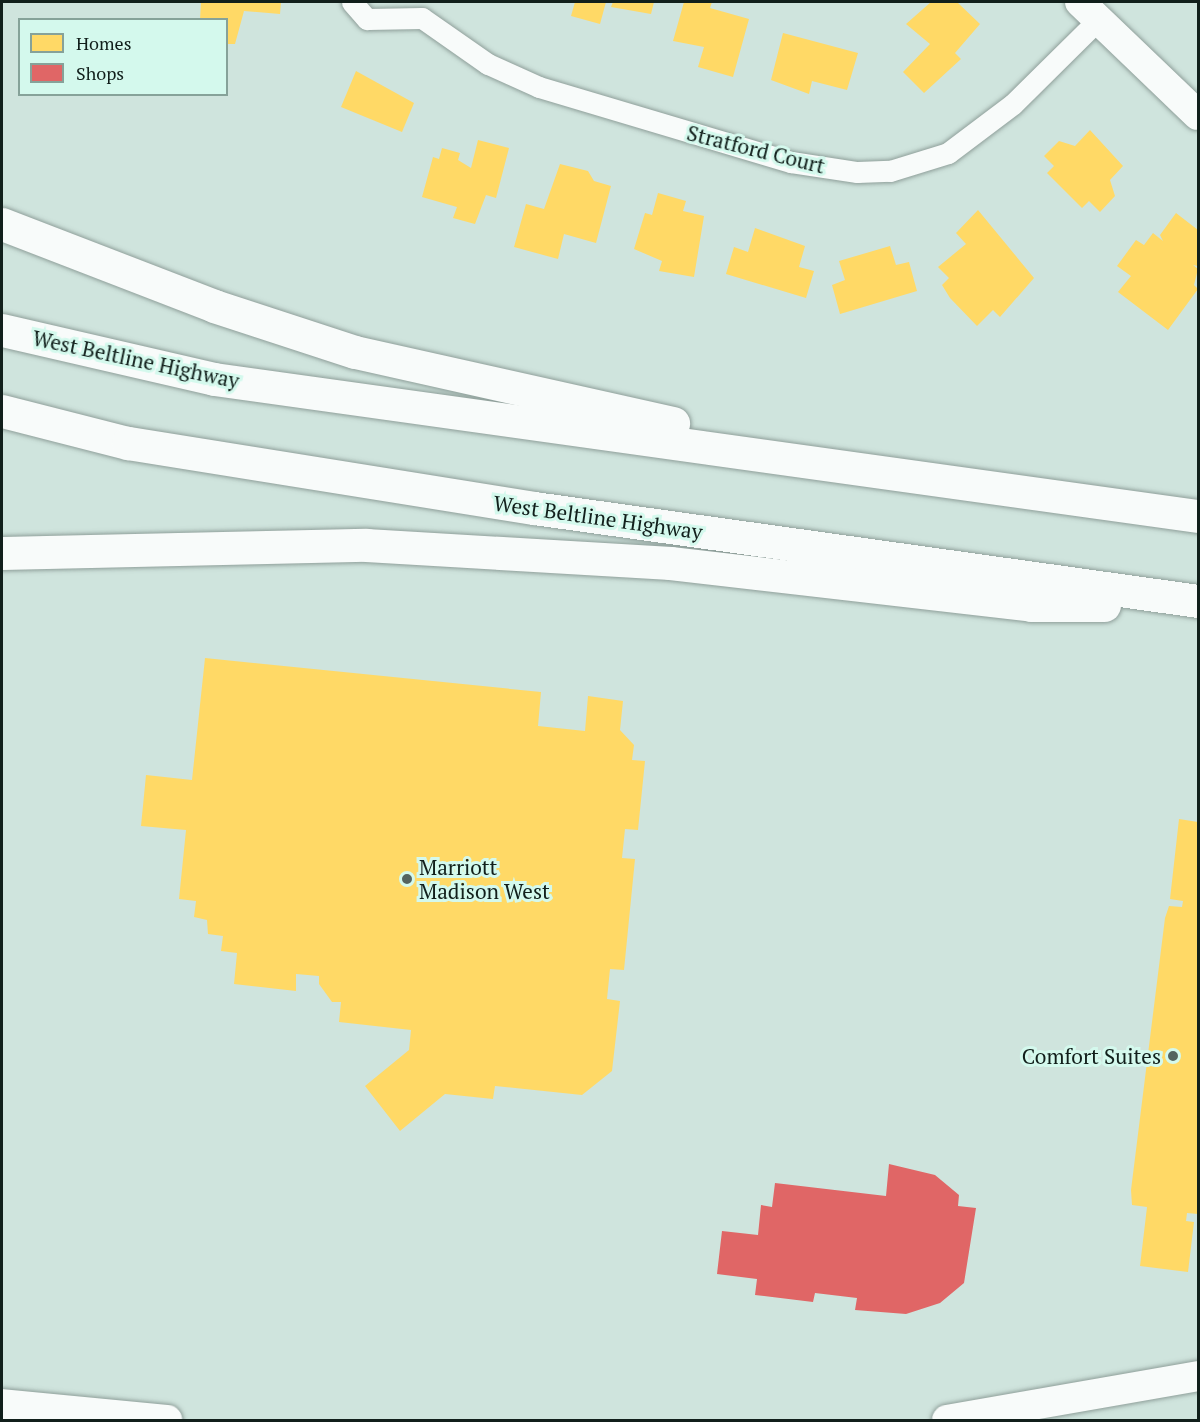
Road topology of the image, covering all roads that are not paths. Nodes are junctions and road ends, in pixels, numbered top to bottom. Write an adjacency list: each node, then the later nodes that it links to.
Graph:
1 (352, 2): 2 (street, Stratford Court)
2 (422, 10): 3 (street, Stratford Court)
3 (1089, 11): 4 (street)
4 (1198, 115)
5 (2, 224): 8 (highway)
6 (2, 330): 8 (highway, West Beltline Highway)
7 (2, 411): 11 (highway, West Beltline Highway)
8 (910, 478): 9 (highway, West Beltline Highway)
9 (1198, 516)
10 (2, 553): 11 (highway)
11 (1198, 603)
12 (1198, 1376): 15 (street)
13 (2, 1404): 14 (street)
14 (153, 1420)
15 (947, 1420)

